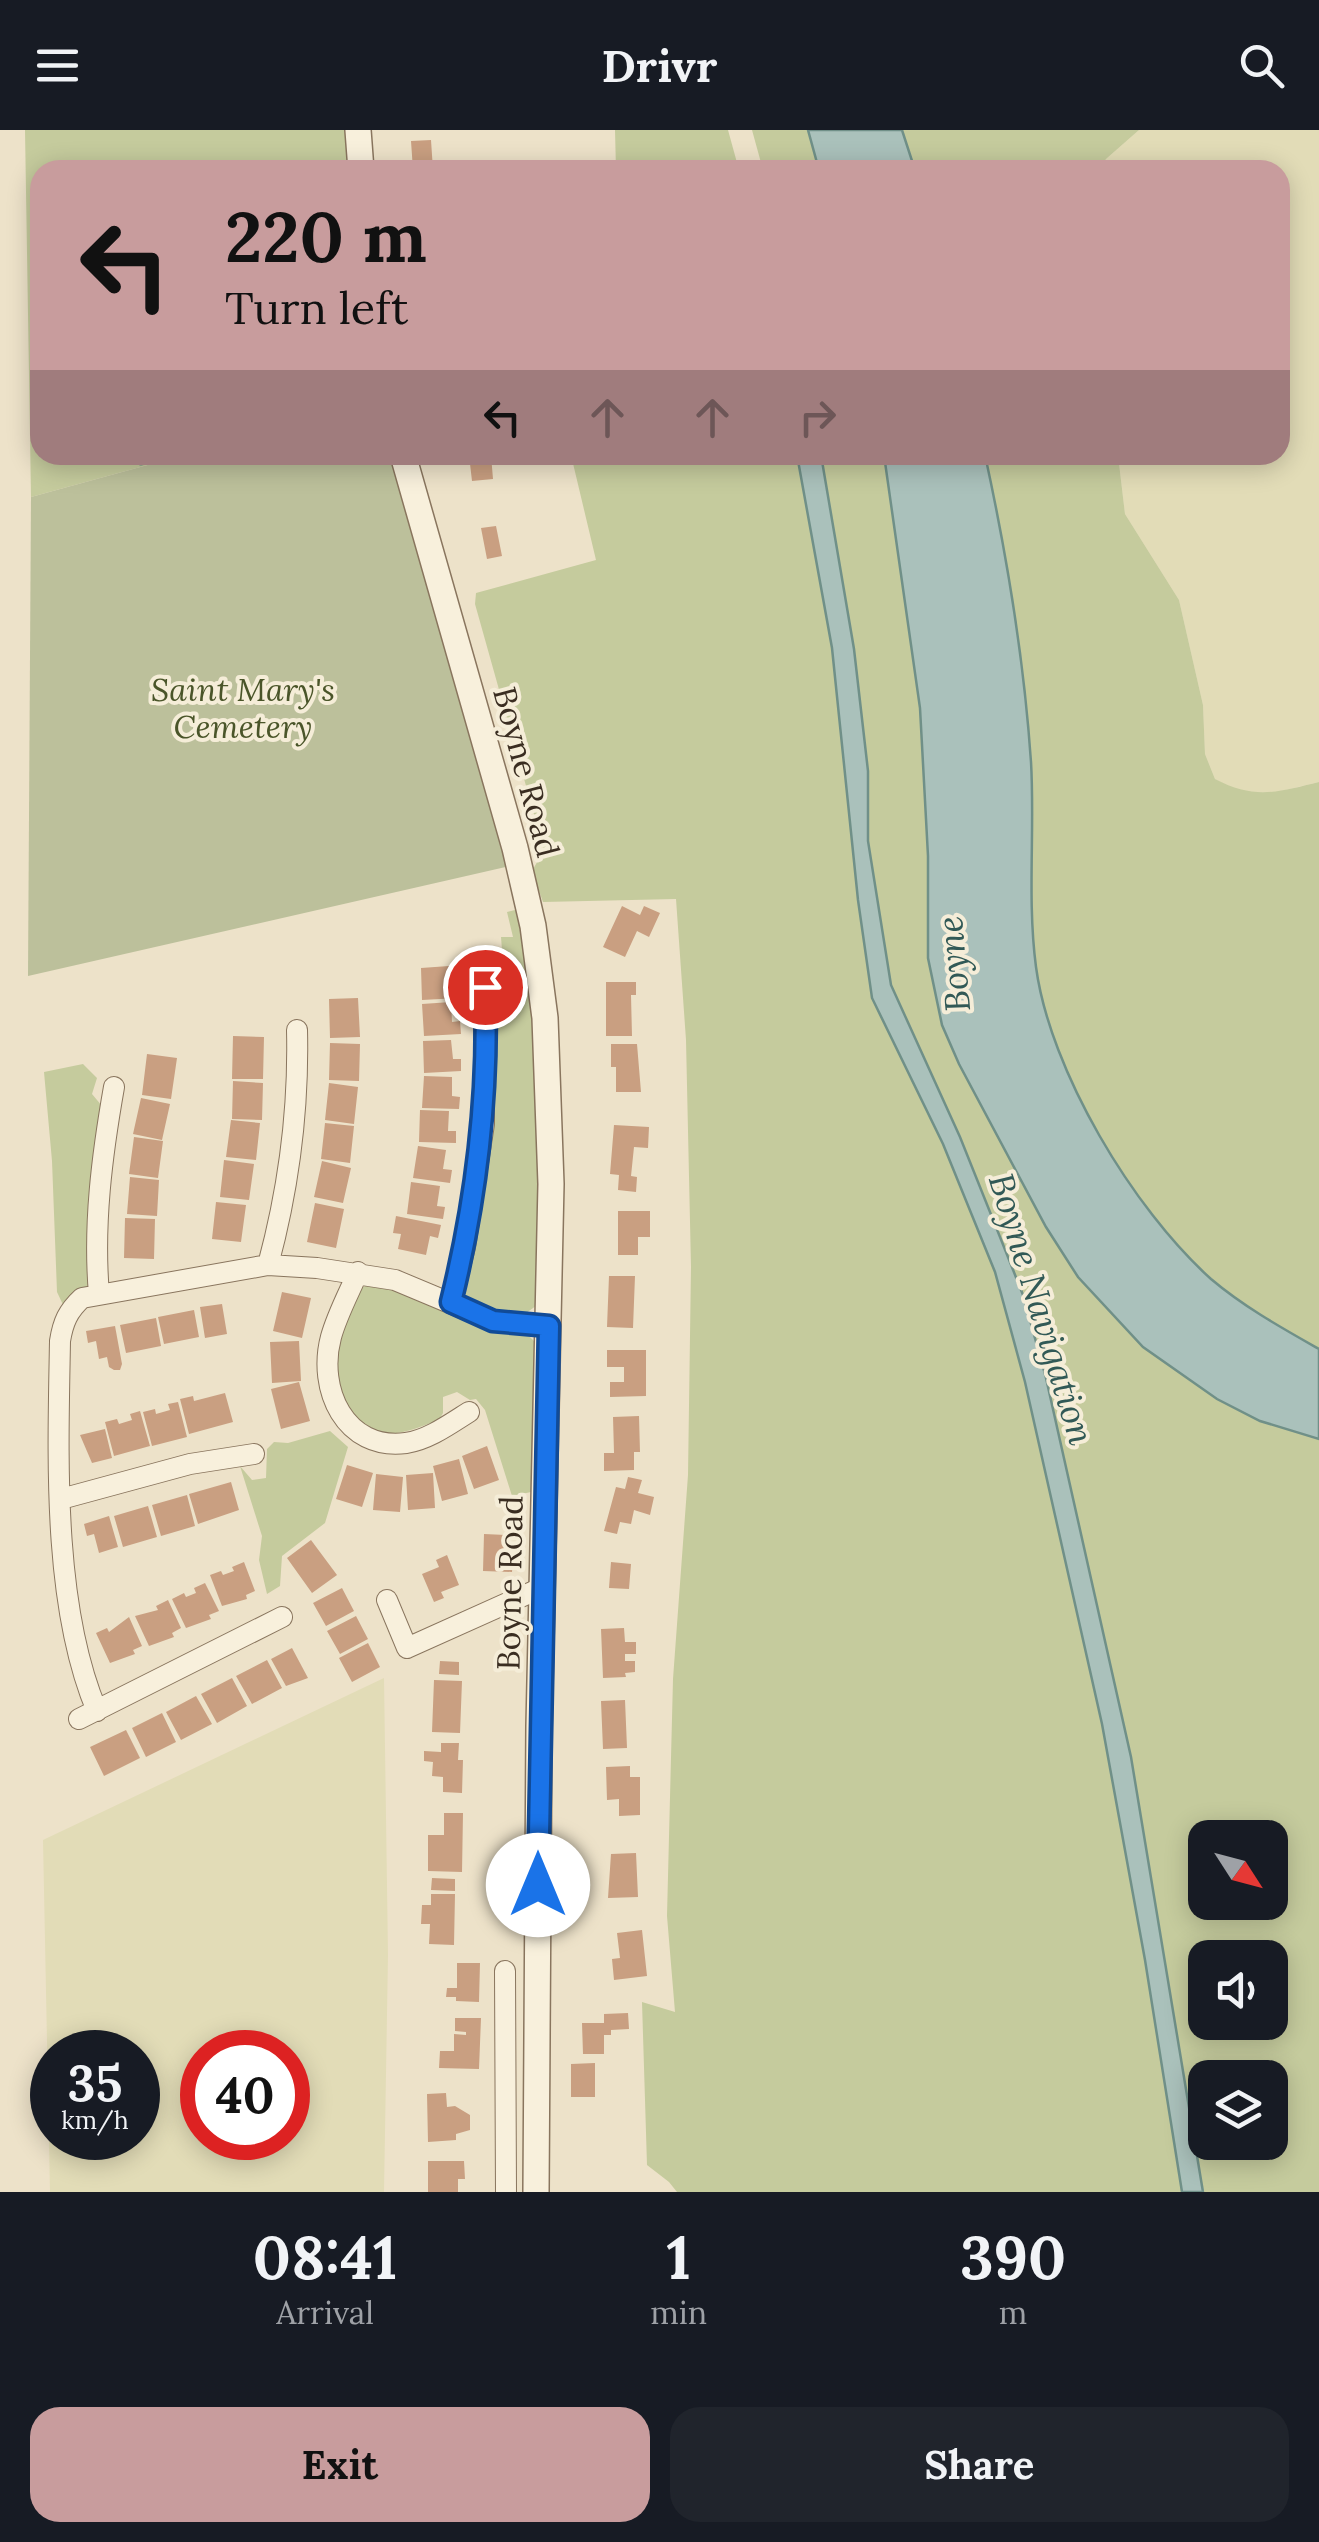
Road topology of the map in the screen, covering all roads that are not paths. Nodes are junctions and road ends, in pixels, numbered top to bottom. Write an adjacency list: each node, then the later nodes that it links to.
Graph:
1 (358, 130): 2 (street)
2 (360, 160)
3 (406, 465): 11 (street, Boyne Road)
4 (484, 958): 10 (street)
5 (297, 1030): 7 (street)
6 (114, 1087): 9 (street)
7 (268, 1265): 8 (street); 9 (street)
8 (358, 1272): 10 (street); 12 (street)
9 (99, 1294): 14 (street)
10 (451, 1302): 11 (street)
11 (549, 1326): 15 (street, Boyne Road)
12 (469, 1412)
13 (254, 1454): 14 (street)
14 (62, 1499): 17 (street)
15 (543, 1587): 16 (street); 20 (street, Boyne Road)
16 (387, 1600)
17 (282, 1617)
18 (505, 1971): 19 (street)
19 (505, 2080): 20 (street); 21 (street)
20 (538, 2080): 22 (street, Boyne Road)
21 (506, 2192)
22 (536, 2192)

